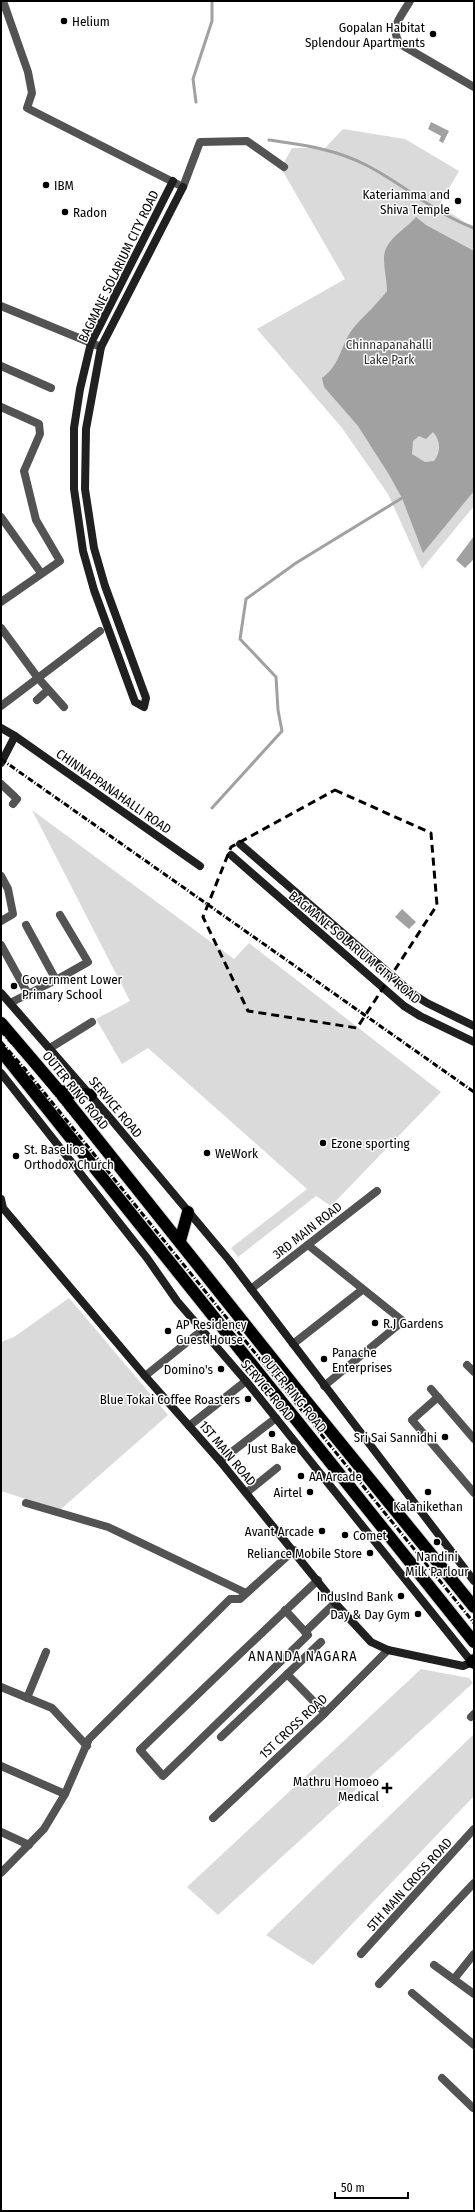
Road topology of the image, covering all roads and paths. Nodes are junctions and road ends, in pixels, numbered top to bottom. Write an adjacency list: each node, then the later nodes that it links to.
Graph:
1 (3, 1): 5 (street)
2 (410, 1): 3 (street)
3 (474, 87)
4 (284, 167): 6 (street)
5 (173, 181): 6 (street); 8 (street, BAGMANE SOLARIUM CITY ROAD)
6 (183, 186): 9 (street, BAGMANE SOLARIUM CITY ROAD)
7 (1, 306): 8 (street)
8 (91, 343): 9 (street); 9 (street, BAGMANE SOLARIUM CITY ROAD)
9 (101, 347)
10 (1, 366): 11 (street)
11 (51, 388)
12 (1, 407): 14 (street)
13 (1, 517): 14 (street)
14 (41, 573): 15 (street)
15 (1, 602)
16 (1, 628): 18 (street)
17 (100, 631): 18 (street)
18 (38, 678): 19 (street); 21 (street)
19 (48, 690): 20 (street); 22 (street)
20 (37, 700)
21 (1, 706)
22 (64, 707)
23 (1, 728): 24 (street, CHINNAPPANAHALLI ROAD)
24 (15, 736): 25 (street); 30 (street, CHINNAPPANAHALLI ROAD)
25 (1, 763)
26 (1, 784): 27 (street)
27 (13, 804)
28 (240, 844): 42 (street, BAGMANE SOLARIUM CITY ROAD)
29 (231, 855): 43 (street, BAGMANE SOLARIUM CITY ROAD)
30 (200, 866)
31 (1, 876): 33 (street)
32 (60, 915): 36 (street)
33 (1, 921)
34 (26, 925): 36 (street)
35 (1, 945): 38 (street)
36 (56, 980): 38 (street)
37 (1, 993): 39 (street, SERVICE ROAD)
38 (28, 994): 39 (street)
39 (10, 1003): 44 (street, SERVICE ROAD)
40 (92, 1022): 44 (street)
41 (1, 1023): 47 (highway, OUTER RING ROAD)
42 (474, 1026)
43 (474, 1042)
44 (50, 1048): 48 (street, SERVICE ROAD)
45 (1, 1051): 82 (highway, OUTER RING ROAD)
46 (1, 1073): 56 (street, SERVICE ROAD)
47 (59, 1091): 48 (highway); 52 (highway, OUTER RING ROAD)
48 (91, 1095): 51 (street, SERVICE ROAD)
49 (377, 1191): 53 (street, 3RD MAIN ROAD)
50 (1, 1199): 60 (street, 1ST MAIN ROAD)
51 (188, 1212): 52 (highway); 54 (street, SERVICE ROAD)
52 (180, 1241): 78 (highway, OUTER RING ROAD)
53 (308, 1245): 54 (street, 3RD MAIN ROAD); 55 (street)
54 (251, 1289): 57 (street, SERVICE ROAD)
55 (362, 1290): 57 (street); 62 (street)
56 (201, 1331): 60 (street); 61 (street, SERVICE ROAD)
57 (293, 1344): 62 (street, SERVICE ROAD)
58 (467, 1365): 59 (street)
59 (474, 1372)
60 (145, 1376): 66 (street, 1ST MAIN ROAD)
61 (246, 1380): 65 (street, SERVICE ROAD); 66 (street)
62 (324, 1386): 75 (street, SERVICE ROAD)
63 (431, 1389): 64 (street)
64 (438, 1397): 67 (street); 71 (street)
65 (276, 1418): 68 (street); 85 (street, SERVICE ROAD)
66 (189, 1426): 68 (street, 1ST MAIN ROAD)
67 (474, 1439)
68 (220, 1461): 70 (street, 1ST MAIN ROAD)
69 (277, 1468): 70 (street)
70 (246, 1493): 73 (street, 1ST MAIN ROAD)
71 (474, 1493)
72 (26, 1503): 76 (street)
73 (294, 1550): 74 (street, 1ST MAIN ROAD); 76 (street)
74 (318, 1580): 77 (street, 1ST MAIN ROAD); 79 (street)
75 (474, 1581)
76 (246, 1593): 91 (street)
77 (335, 1602): 80 (street); 83 (street, 1ST MAIN ROAD)
78 (474, 1606)
79 (285, 1610): 80 (street); 80 (street)
80 (305, 1632)
81 (321, 1642): 86 (street)
82 (474, 1642)
83 (388, 1650): 85 (street, 1ST MAIN ROAD); 89 (street, 1ST CROSS ROAD)
84 (46, 1652): 88 (street)
85 (473, 1662)
86 (287, 1674): 89 (street); 90 (street)
87 (1, 1687): 88 (street)
88 (27, 1698): 91 (street)
89 (325, 1713): 94 (street, 1ST CROSS ROAD)
90 (221, 1737)
91 (87, 1746): 93 (street)
92 (1, 1766): 93 (street)
93 (65, 1794): 97 (street)
94 (213, 1818)
95 (474, 1829): 100 (street, 5TH MAIN CROSS ROAD)
96 (1, 1832): 97 (street)
97 (29, 1845): 98 (street)
98 (1, 1873)
99 (474, 1883): 104 (street)
100 (361, 1954)
101 (474, 1954): 103 (street)
102 (434, 1965): 103 (street)
103 (454, 1979): 106 (street)
104 (379, 1984)
105 (412, 1993): 107 (street)
106 (474, 1994)
107 (474, 2045)
108 (442, 2078): 109 (street)
109 (474, 2106)

